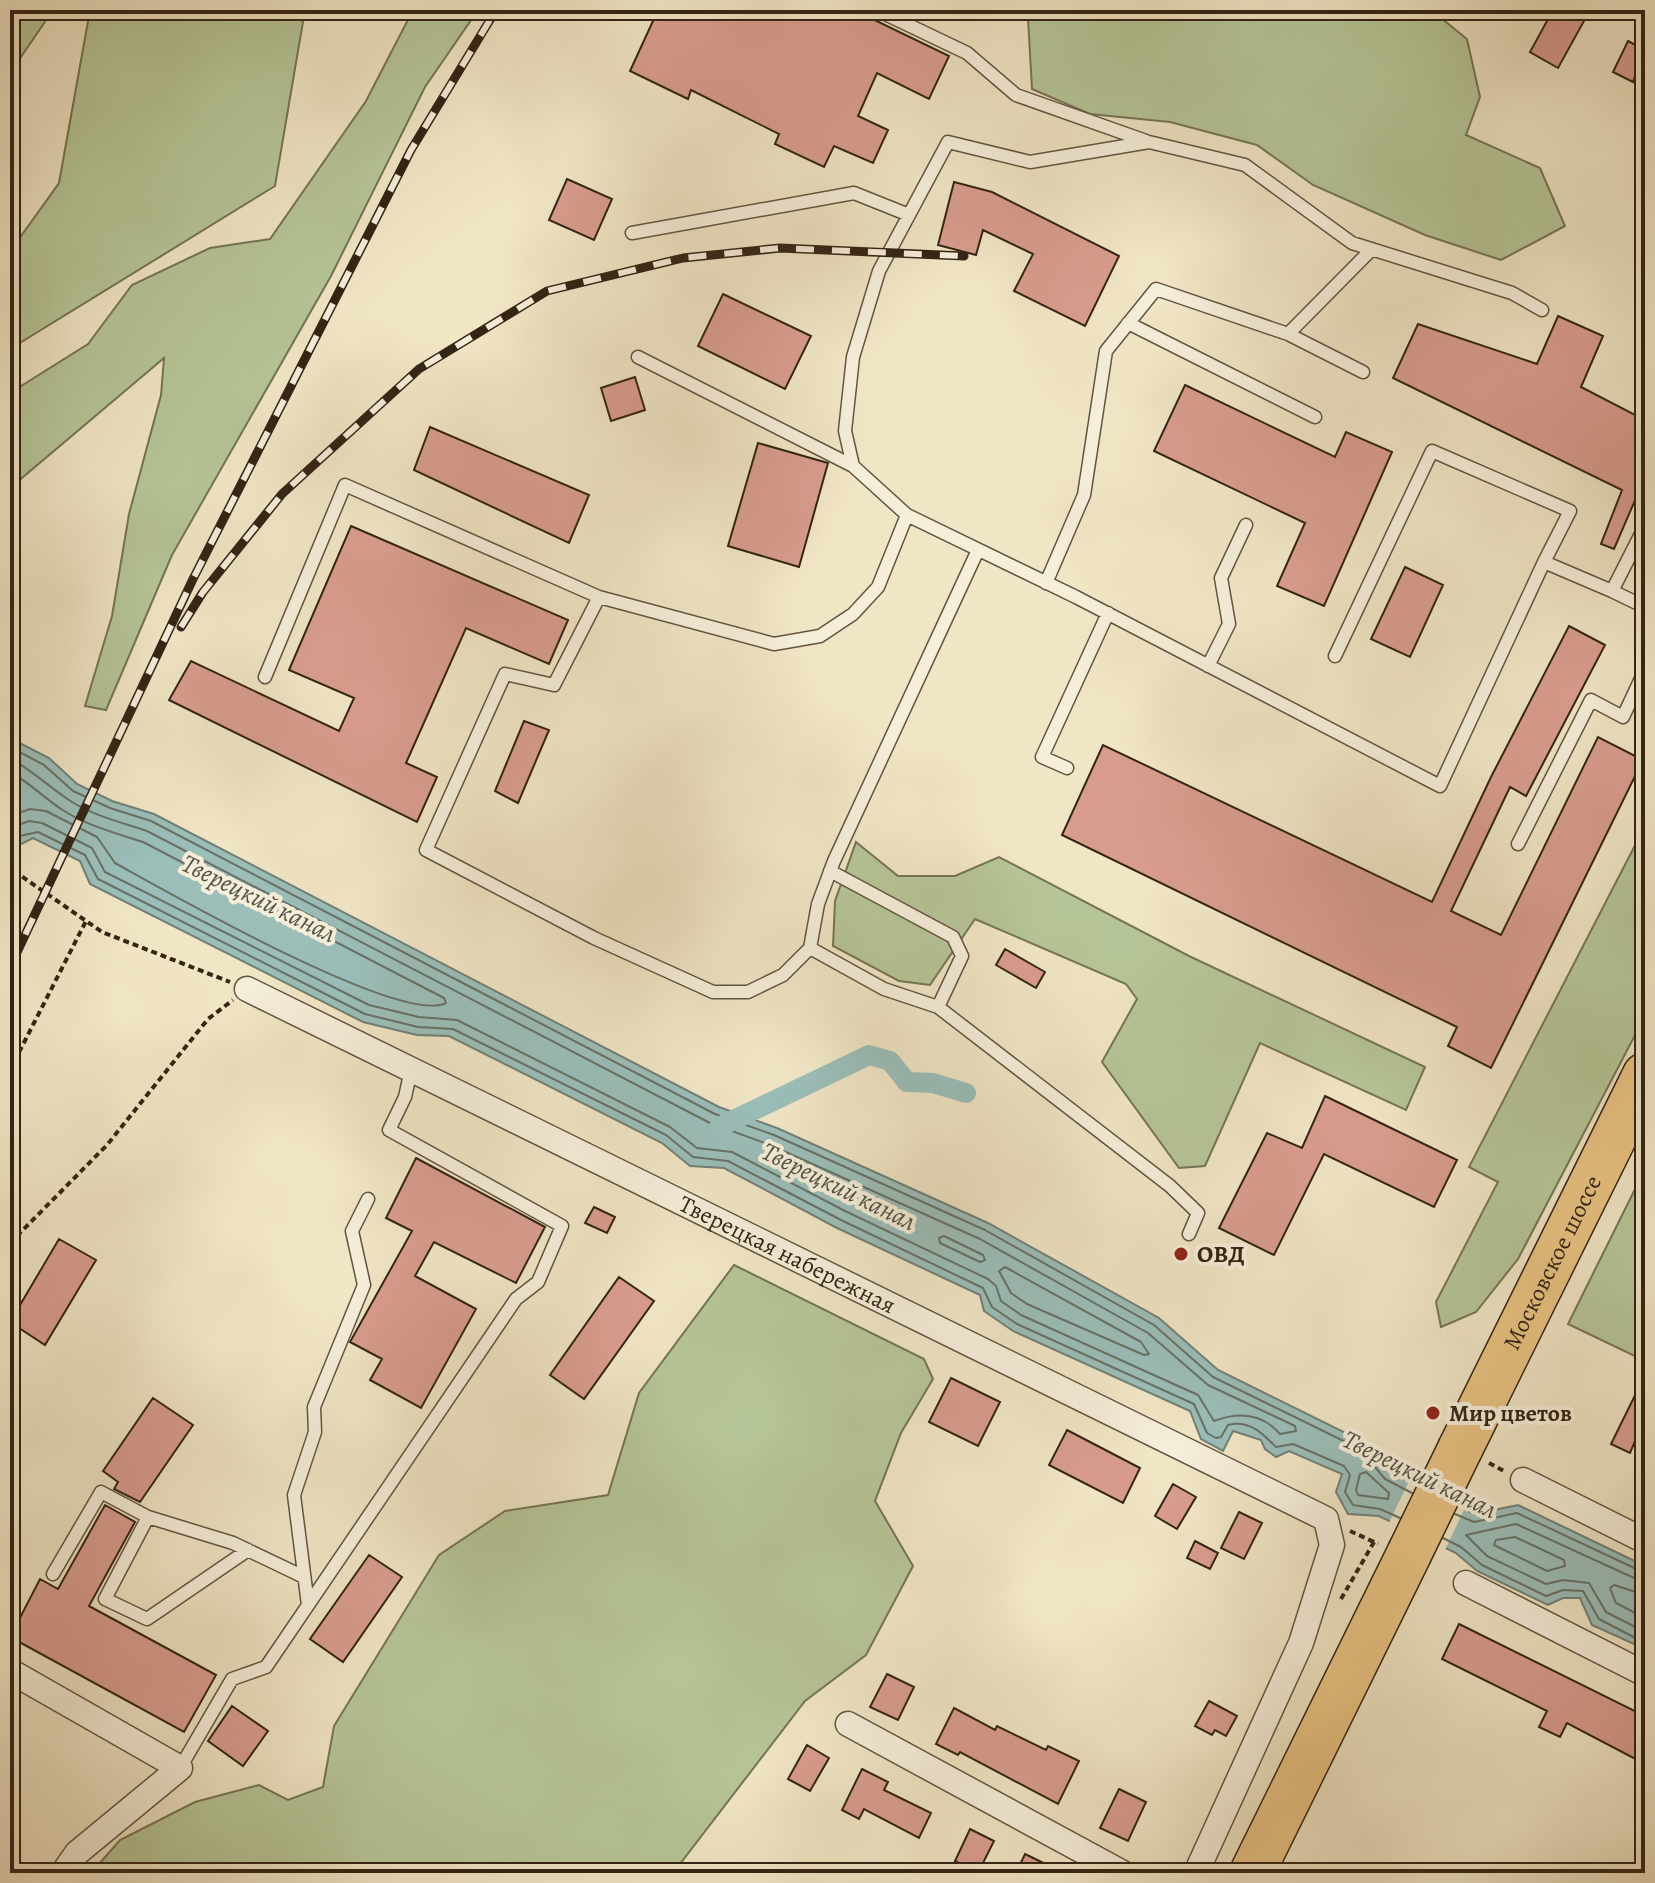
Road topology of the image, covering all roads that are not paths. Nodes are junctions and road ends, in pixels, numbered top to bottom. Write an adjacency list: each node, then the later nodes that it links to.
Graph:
1 (877, 10): 2 (lane)
2 (1149, 142): 3 (lane); 5 (lane)
3 (909, 215): 4 (lane); 12 (lane)
4 (632, 233)
5 (1372, 249): 6 (lane); 8 (lane)
6 (1542, 310)
7 (1128, 323): 8 (lane); 11 (lane); 18 (lane)
8 (1288, 334): 10 (lane)
9 (638, 357): 12 (lane)
10 (1363, 372)
11 (1315, 417)
12 (853, 466): 13 (lane)
13 (907, 515): 16 (lane); 20 (lane)
14 (1246, 525): 24 (lane)
15 (1645, 526): 19 (lane)
16 (978, 550): 18 (lane); 29 (lane)
17 (1544, 562): 19 (lane); 23 (lane); 24 (lane)
18 (1046, 583): 22 (lane)
19 (1612, 591): 21 (lane)
20 (599, 597): 26 (lane); 30 (lane)
21 (1645, 607)
22 (1108, 613): 24 (lane); 27 (lane)
23 (1335, 656)
24 (1208, 666)
25 (1645, 670): 28 (lane)
26 (265, 677)
27 (1067, 768)
28 (1518, 844)
29 (830, 871): 30 (lane); 32 (lane)
30 (810, 948): 32 (lane)
31 (247, 989): 33 (street, Тверецкая набережная)
32 (938, 1007): 36 (lane)
33 (411, 1070): 44 (lane); 51 (street, Тверецкая набережная)
34 (1645, 1075): 52 (highway, Московское шоссе, bridge)
35 (368, 1199): 42 (lane)
36 (1189, 1234)
37 (1523, 1480): 39 (street)
38 (148, 1517): 40 (lane); 40 (lane); 41 (lane)
39 (1645, 1541)
40 (248, 1550): 42 (lane)
41 (53, 1574)
42 (304, 1577): 44 (lane)
43 (1466, 1583): 46 (street)
44 (308, 1605): 48 (lane)
45 (10, 1671): 48 (street)
46 (1645, 1674)
47 (848, 1724): 50 (street)
48 (180, 1768): 49 (street)
49 (63, 1873)
50 (1123, 1873)
51 (1196, 1873)
52 (1252, 1873)

